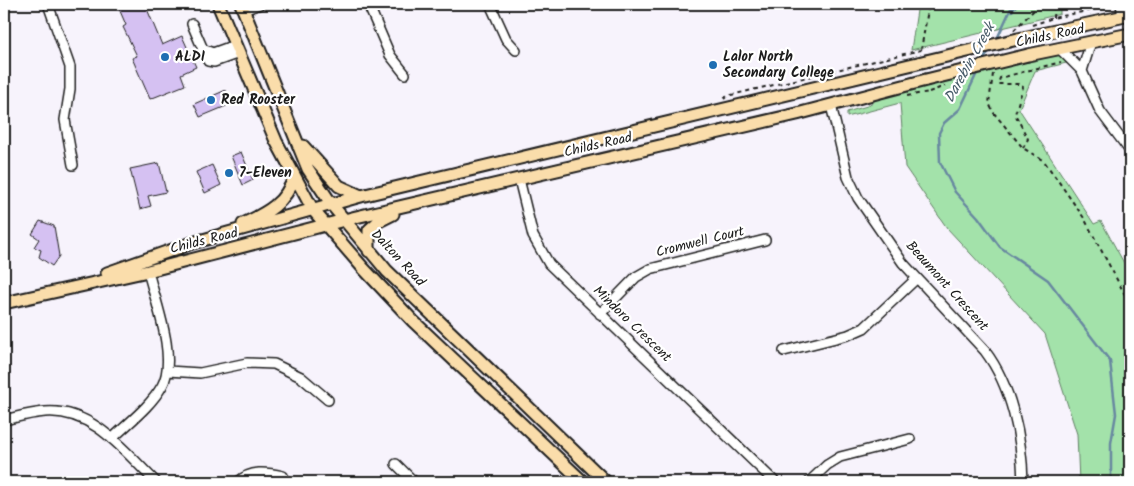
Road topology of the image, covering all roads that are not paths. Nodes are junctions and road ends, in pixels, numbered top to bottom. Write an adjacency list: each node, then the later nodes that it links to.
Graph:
1 (48, 4): 24 (street)
2 (218, 4): 9 (main road)
3 (260, 4): 7 (street)
4 (368, 4): 17 (street)
5 (490, 4): 15 (street)
6 (1121, 4): 8 (street)
7 (242, 7): 9 (main road); 20 (main road, Dalton Road)
8 (1127, 16): 11 (main road); 18 (main road, Childs Road, bridge)
9 (224, 18): 14 (main road)
10 (192, 24): 14 (street)
11 (1129, 35): 12 (main road, Childs Road)
12 (1091, 42): 13 (main road, Childs Road); 16 (street)
13 (1059, 48): 16 (street); 19 (main road, Childs Road, bridge)
14 (237, 49): 25 (main road)
15 (516, 50)
16 (1082, 71): 21 (street)
17 (404, 74)
18 (826, 86): 19 (main road, Beaumont Crescent); 23 (main road, Childs Road)
19 (831, 106): 26 (main road, Childs Road); 39 (street, Beaumont Crescent)
20 (294, 135): 27 (main road); 29 (main road, Dalton Road)
21 (1127, 140): 22 (street)
22 (1130, 151)
23 (513, 160): 26 (main road, Mindoro Crescent); 27 (main road, Childs Road)
24 (74, 165)
25 (294, 177): 30 (main road); 33 (main road)
26 (518, 179): 28 (main road, Childs Road); 41 (street, Mindoro Crescent)
27 (361, 196): 29 (main road, Childs Road)
28 (416, 204): 31 (main road, Childs Road); 36 (main road)
29 (332, 205): 30 (main road, Childs Road); 31 (main road, Dalton Road)
30 (313, 210): 32 (main road); 33 (main road, Childs Road)
31 (345, 220): 32 (main road, Childs Road); 36 (main road, Dalton Road)
32 (326, 226): 37 (main road, Childs Road); 51 (main road)
33 (219, 235): 35 (main road, Childs Road)
34 (765, 240): 41 (street, Cromwell Court)
35 (166, 251): 37 (main road); 38 (main road, Childs Road)
36 (369, 251): 48 (main road, Dalton Road)
37 (178, 263): 38 (main road, Childs Road)
38 (146, 265): 40 (main road, Childs Road); 43 (street)
39 (917, 278): 42 (street); 58 (street, Beaumont Crescent)
40 (4, 303)
41 (600, 314): 56 (street, Mindoro Crescent)
42 (784, 350)
43 (168, 371): 44 (street); 46 (street)
44 (328, 400)
45 (4, 420): 46 (street)
46 (112, 439): 52 (street)
47 (910, 439): 57 (street)
48 (586, 463): 51 (main road); 55 (main road, Dalton Road)
49 (396, 464): 54 (street)
50 (282, 476): 53 (street)
51 (575, 480)
52 (156, 482)
53 (238, 482)
54 (414, 482)
55 (606, 482)
56 (774, 482)
57 (809, 482)
58 (1023, 482)

